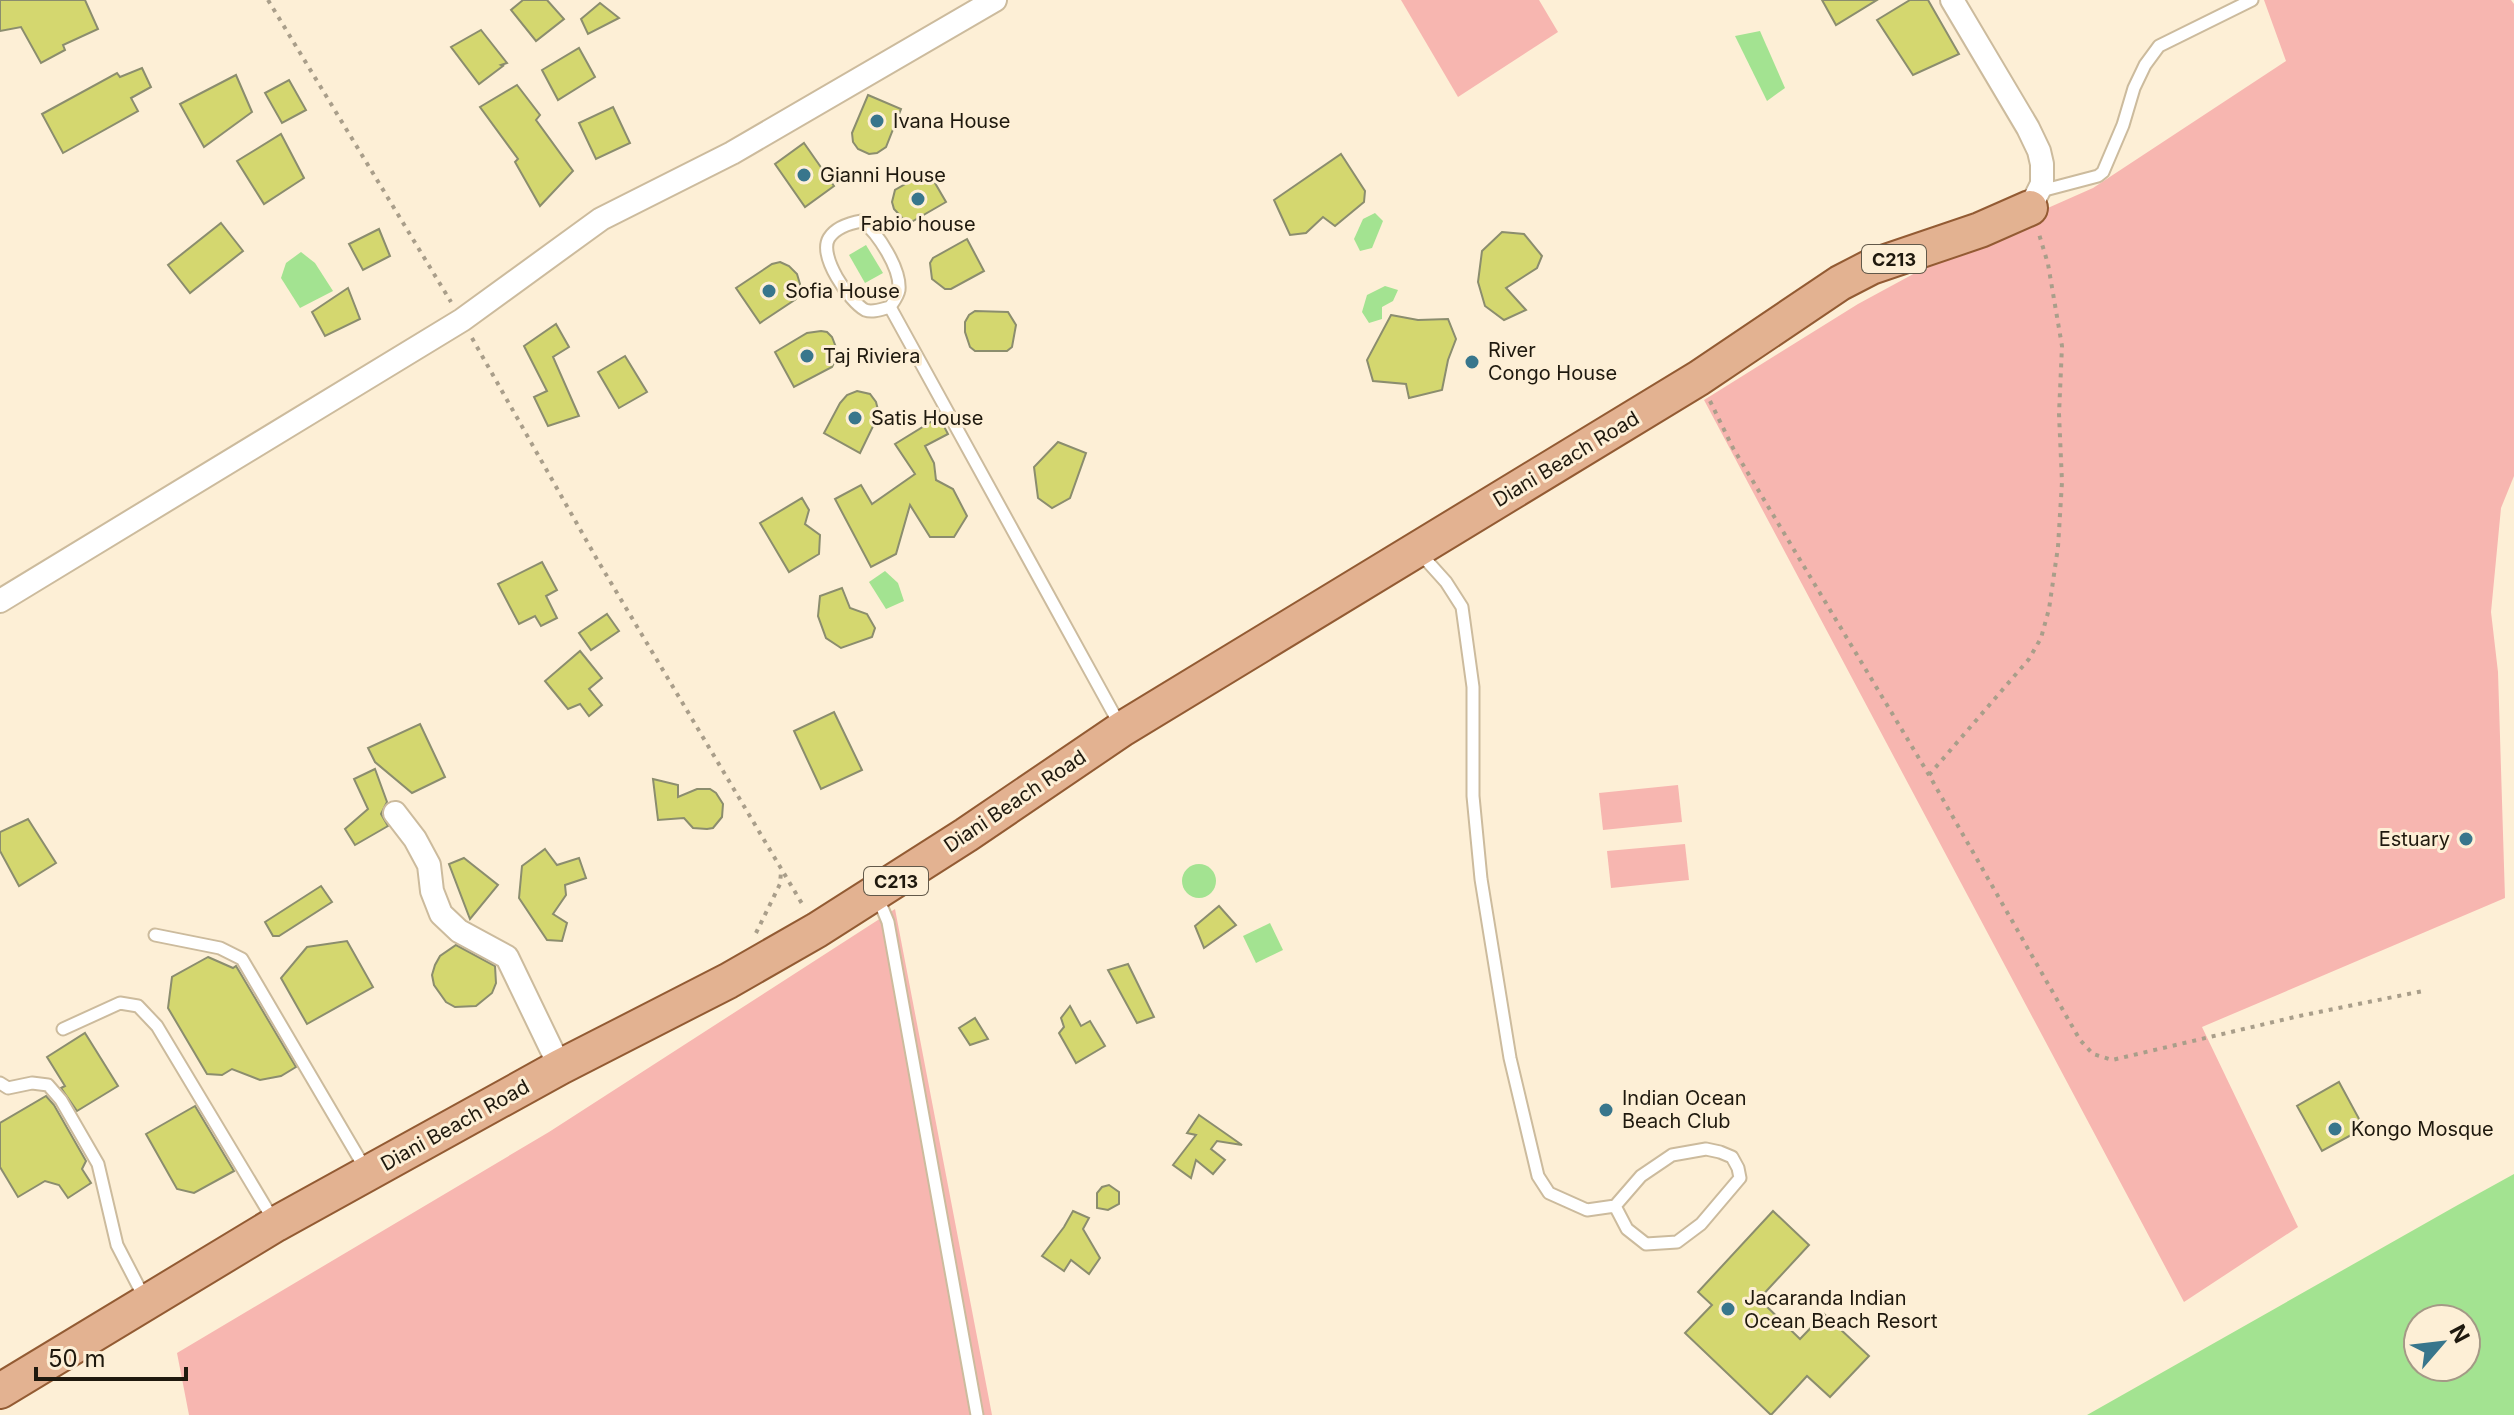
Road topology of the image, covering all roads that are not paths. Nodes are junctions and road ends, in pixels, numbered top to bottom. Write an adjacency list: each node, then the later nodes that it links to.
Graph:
1 (995, 0): 7 (street)
2 (1952, 0): 4 (street)
3 (2252, 0): 4 (lane)
4 (2034, 200): 6 (main road, Diani Beach Road / C213)
5 (890, 307): 5 (lane); 8 (lane)
6 (1416, 548): 8 (main road, Diani Beach Road / C213); 16 (lane)
7 (0, 601)
8 (1122, 729): 10 (main road, Diani Beach Road / C213)
9 (395, 813): 13 (street)
10 (876, 893): 13 (main road, Diani Beach Road / C213); 20 (lane)
11 (155, 935): 15 (lane)
12 (63, 1029): 17 (lane)
13 (560, 1067): 15 (main road, Diani Beach Road / C213)
14 (0, 1083): 18 (lane)
15 (368, 1173): 17 (main road, Diani Beach Road / C213)
16 (1615, 1206): 16 (lane)
17 (276, 1224): 18 (main road, Diani Beach Road / C213)
18 (147, 1303): 19 (main road, Diani Beach Road / C213)
19 (0, 1391)
20 (977, 1415)

